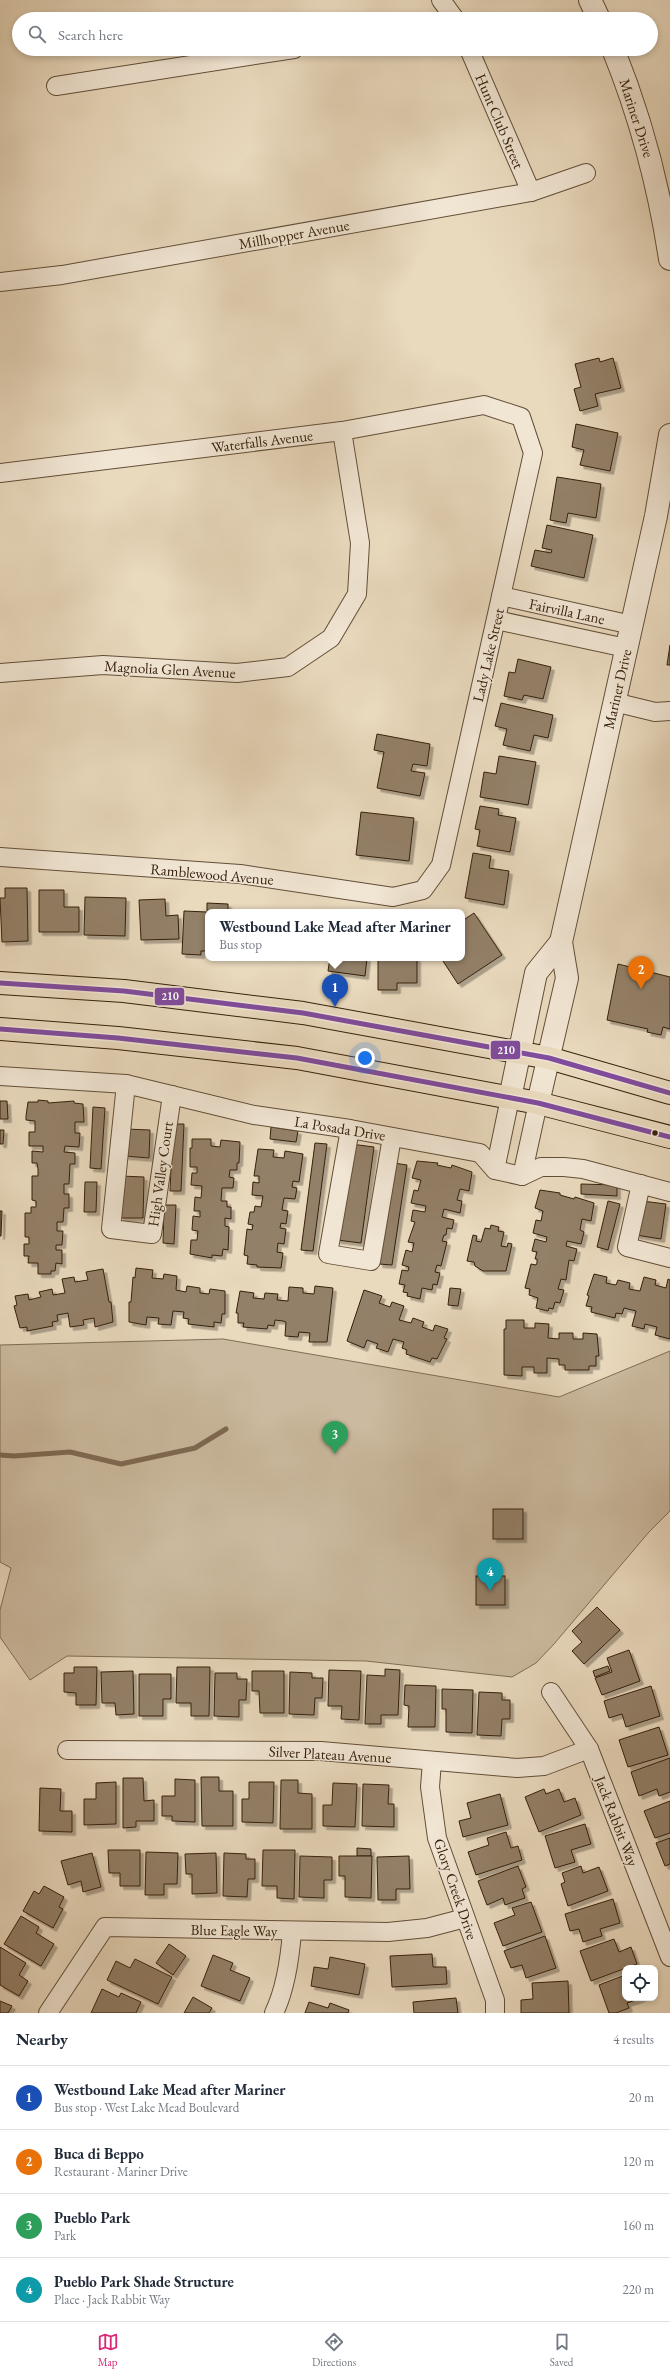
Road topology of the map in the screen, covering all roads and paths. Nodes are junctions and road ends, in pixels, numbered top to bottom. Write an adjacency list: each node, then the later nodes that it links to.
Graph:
1 (441, 0): 3 (street)
2 (590, 0): 4 (street)
3 (450, 12)
4 (596, 12)
5 (249, 56): 8 (street)
6 (472, 56): 10 (street, Hunt Club Street)
7 (616, 56): 11 (street, Mariner Drive)
8 (56, 86)
9 (586, 173): 10 (street, Millhopper Avenue)
10 (531, 192): 12 (street, Millhopper Avenue)
11 (670, 259)
12 (0, 282)
13 (521, 417): 14 (street, Waterfalls Avenue); 17 (street, Lady Lake Street)
14 (342, 430): 16 (street, Waterfalls Avenue); 21 (street, Magnolia Glen Avenue)
15 (670, 438): 19 (street, Mariner Drive)
16 (0, 473)
17 (501, 596): 18 (street, Lady Lake Street); 19 (street, Fairvilla Lane)
18 (496, 620): 20 (street, Fairvilla Lane); 25 (street, Lady Lake Street)
19 (632, 625): 20 (street, Mariner Drive)
20 (626, 648): 22 (street, Mariner Drive)
21 (0, 673)
22 (614, 702): 23 (street); 26 (street, Mariner Drive)
23 (670, 711)
24 (0, 857): 25 (street, Ramblewood Avenue)
25 (423, 890)
26 (561, 942): 29 (street, Mariner Drive); 30 (street, Mariner Drive)
27 (0, 983): 29 (main road)
28 (0, 1029): 35 (main road)
29 (520, 1053): 30 (main road); 35 (street, Mariner Drive)
30 (548, 1058): 33 (main road); 36 (street, Mariner Drive)
31 (0, 1076): 32 (street, La Posada Drive)
32 (126, 1084): 34 (street, La Posada Drive); 34 (street, High Valley Court)
33 (670, 1093)
34 (172, 1095): 37 (street, La Posada Drive)
35 (510, 1098): 36 (main road); 40 (street, Mariner Drive)
36 (538, 1103): 39 (main road); 41 (street, Mariner Drive)
37 (350, 1129): 38 (street, La Posada Drive); 38 (street)
38 (392, 1137): 40 (street, La Posada Drive)
39 (670, 1137)
40 (495, 1170): 41 (street)
41 (522, 1176): 42 (street)
42 (641, 1184): 43 (street); 44 (street)
43 (670, 1192)
44 (670, 1258)
45 (551, 1692): 46 (street, Jack Rabbit Way)
46 (589, 1749): 48 (street, Silver Plateau Avenue); 51 (street, Jack Rabbit Way)
47 (67, 1750): 48 (street, Silver Plateau Avenue)
48 (432, 1761): 49 (street, Glory Creek Drive)
49 (465, 1918): 50 (street, Blue Eagle Way); 54 (street, Glory Creek Drive)
50 (292, 1931): 52 (street, Blue Eagle Way); 53 (street)
51 (670, 1957)
52 (48, 2013)
53 (274, 2013)
54 (495, 2013)

